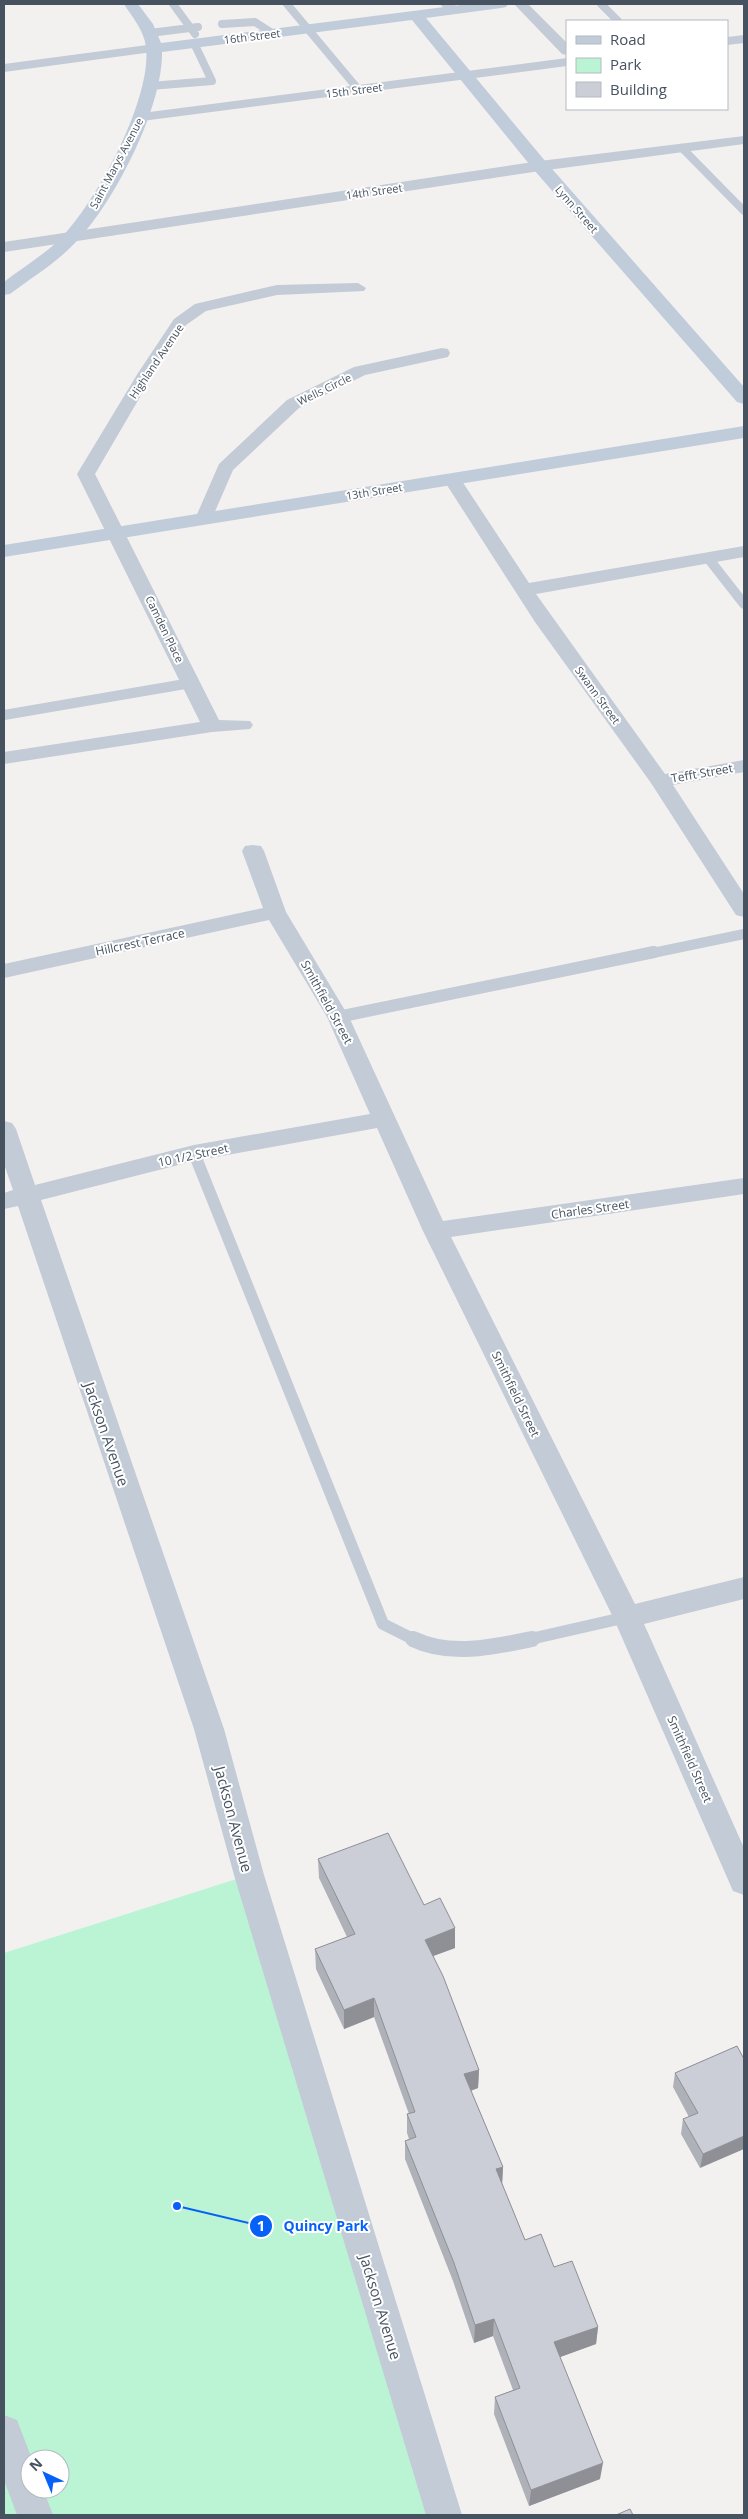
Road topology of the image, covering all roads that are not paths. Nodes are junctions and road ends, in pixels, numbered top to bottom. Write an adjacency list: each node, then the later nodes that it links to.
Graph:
1 (131, 4): 15 (street)
2 (173, 4): 12 (lane)
3 (287, 4): 11 (lane)
4 (501, 4): 7 (street, 16th Street)
5 (521, 4): 17 (street)
6 (601, 4): 9 (lane)
7 (450, 7): 8 (street, 16th Street)
8 (416, 15): 11 (street, 16th Street); 20 (street, Lynn Street)
9 (617, 20)
10 (220, 21): 13 (lane)
11 (308, 28): 13 (street, 16th Street); 22 (lane)
12 (194, 31): 13 (street, 16th Street); 15 (street, 16th Street); 21 (lane)
13 (272, 33)
14 (744, 39): 16 (street)
15 (152, 40): 19 (street, 16th Street); 21 (street, Saint Marys Avenue)
16 (728, 41)
17 (566, 50)
18 (566, 62): 20 (street, 15th Street)
19 (4, 68)
20 (464, 75): 22 (street, 15th Street); 26 (street, Lynn Street)
21 (150, 86): 23 (street, Saint Marys Avenue)
22 (358, 89): 23 (street, 15th Street)
23 (142, 117): 28 (street, Saint Marys Avenue)
24 (744, 140): 25 (street, 14th Street)
25 (682, 148): 26 (street, 14th Street); 27 (lane)
26 (540, 166): 28 (street, 14th Street); 33 (street, Lynn Street)
27 (744, 212)
28 (72, 237): 29 (street, 14th Street); 31 (street, Saint Marys Avenue)
29 (4, 247)
30 (358, 288): 37 (street, Highland Avenue)
31 (4, 290)
32 (442, 353): 36 (street, Wells Circle)
33 (744, 398)
34 (744, 432): 35 (street, 13th Street)
35 (452, 479): 36 (street, 13th Street); 41 (street, Swann Street)
36 (204, 519): 37 (street, 13th Street)
37 (117, 533): 38 (street, 13th Street); 43 (street, Camden Place)
38 (4, 551)
39 (744, 551): 40 (street)
40 (708, 558): 41 (street); 42 (lane)
41 (524, 590): 49 (street, Swann Street)
42 (744, 604)
43 (191, 683): 44 (lane); 46 (street, Camden Place)
44 (4, 715)
45 (243, 725): 46 (street)
46 (212, 726): 47 (street)
47 (4, 758)
48 (744, 766): 49 (street, Tefft Street)
49 (660, 781): 51 (street, Swann Street)
50 (253, 851): 52 (street, Smithfield Street)
51 (744, 910)
52 (276, 912): 54 (street, Hillcrest Terrace); 55 (street, Smithfield Street)
53 (744, 934): 55 (lane)
54 (4, 972)
55 (338, 1017): 56 (street, Smithfield Street)
56 (384, 1119): 58 (street, 10 1/2 Street); 61 (street, Smithfield Street)
57 (4, 1129): 60 (street, Jackson Avenue)
58 (194, 1153): 60 (street, 10 1/2 Street); 63 (lane)
59 (744, 1186): 61 (street, Charles Street)
60 (15, 1199): 67 (street, Jackson Avenue)
61 (435, 1232): 63 (street, Smithfield Street)
62 (744, 1588): 63 (street)
63 (627, 1617): 64 (street, Smithfield Street)
64 (744, 1882)
65 (4, 2434): 66 (street)
66 (35, 2515)
67 (444, 2515)

